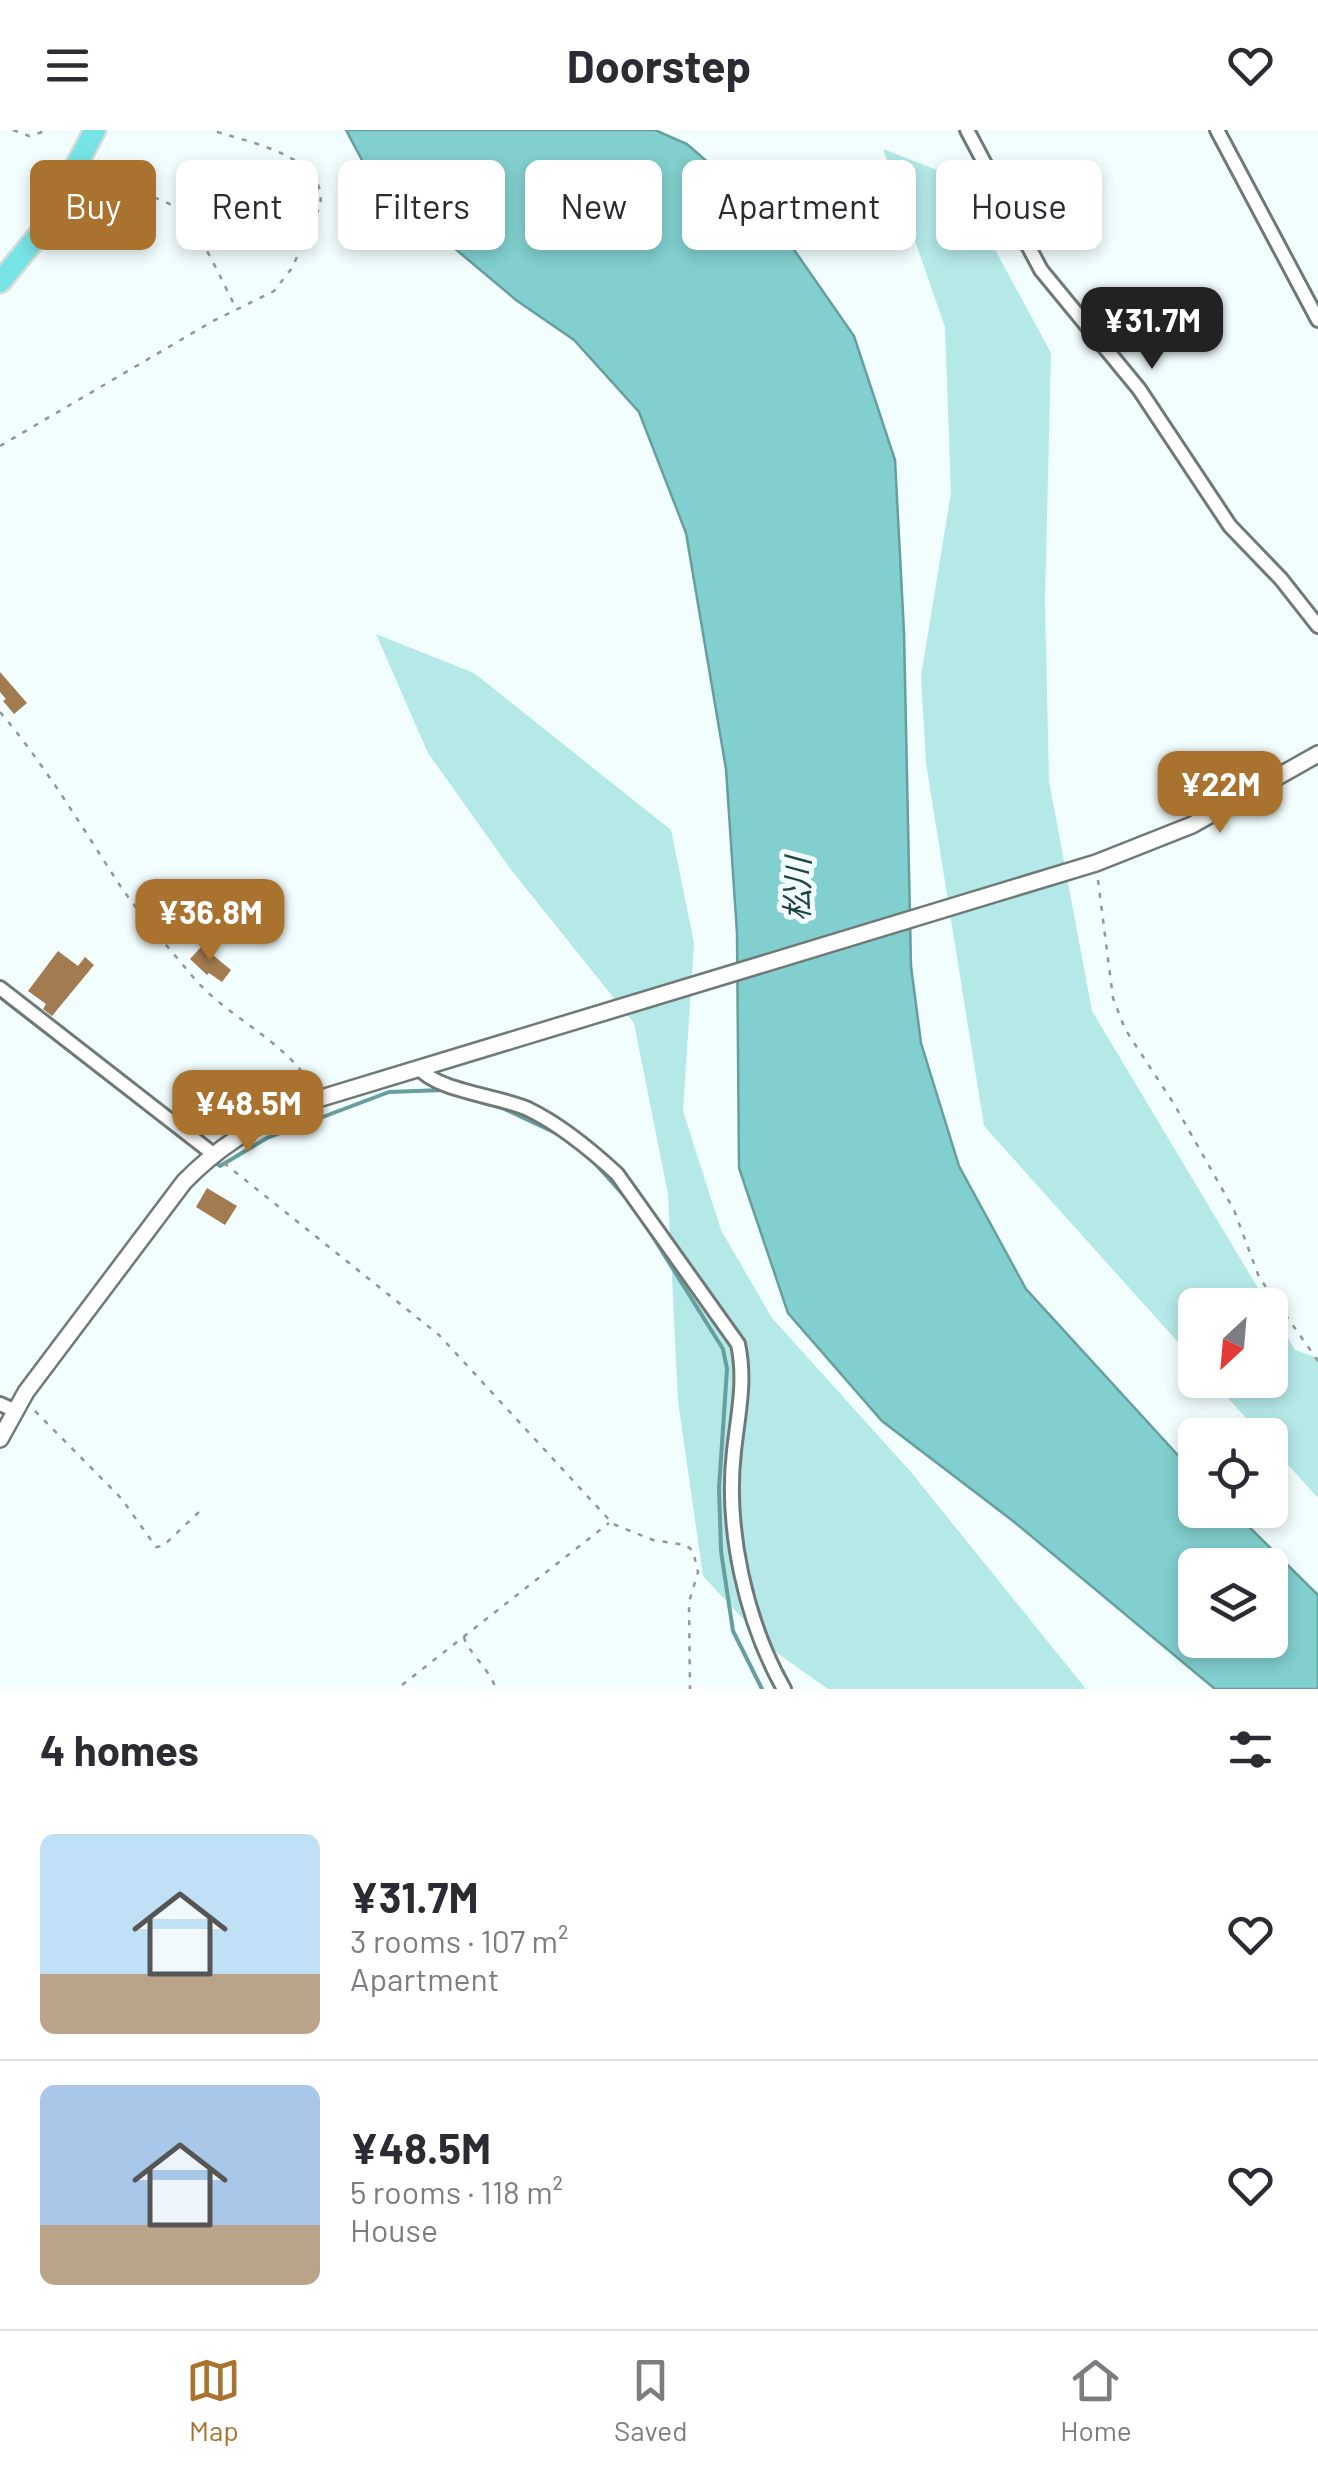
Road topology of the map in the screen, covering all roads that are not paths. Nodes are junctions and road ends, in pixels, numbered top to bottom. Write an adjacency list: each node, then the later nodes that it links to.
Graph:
1 (95, 130): 4 (main road)
2 (967, 130): 6 (street)
3 (1217, 130): 5 (street)
4 (0, 282)
5 (1318, 320)
6 (1318, 626)
7 (1318, 754): 9 (street)
8 (0, 988): 10 (street)
9 (419, 1068): 10 (street); 14 (street)
10 (212, 1153): 12 (street)
11 (0, 1404): 12 (street)
12 (19, 1405): 13 (street)
13 (0, 1440)
14 (784, 1689)

